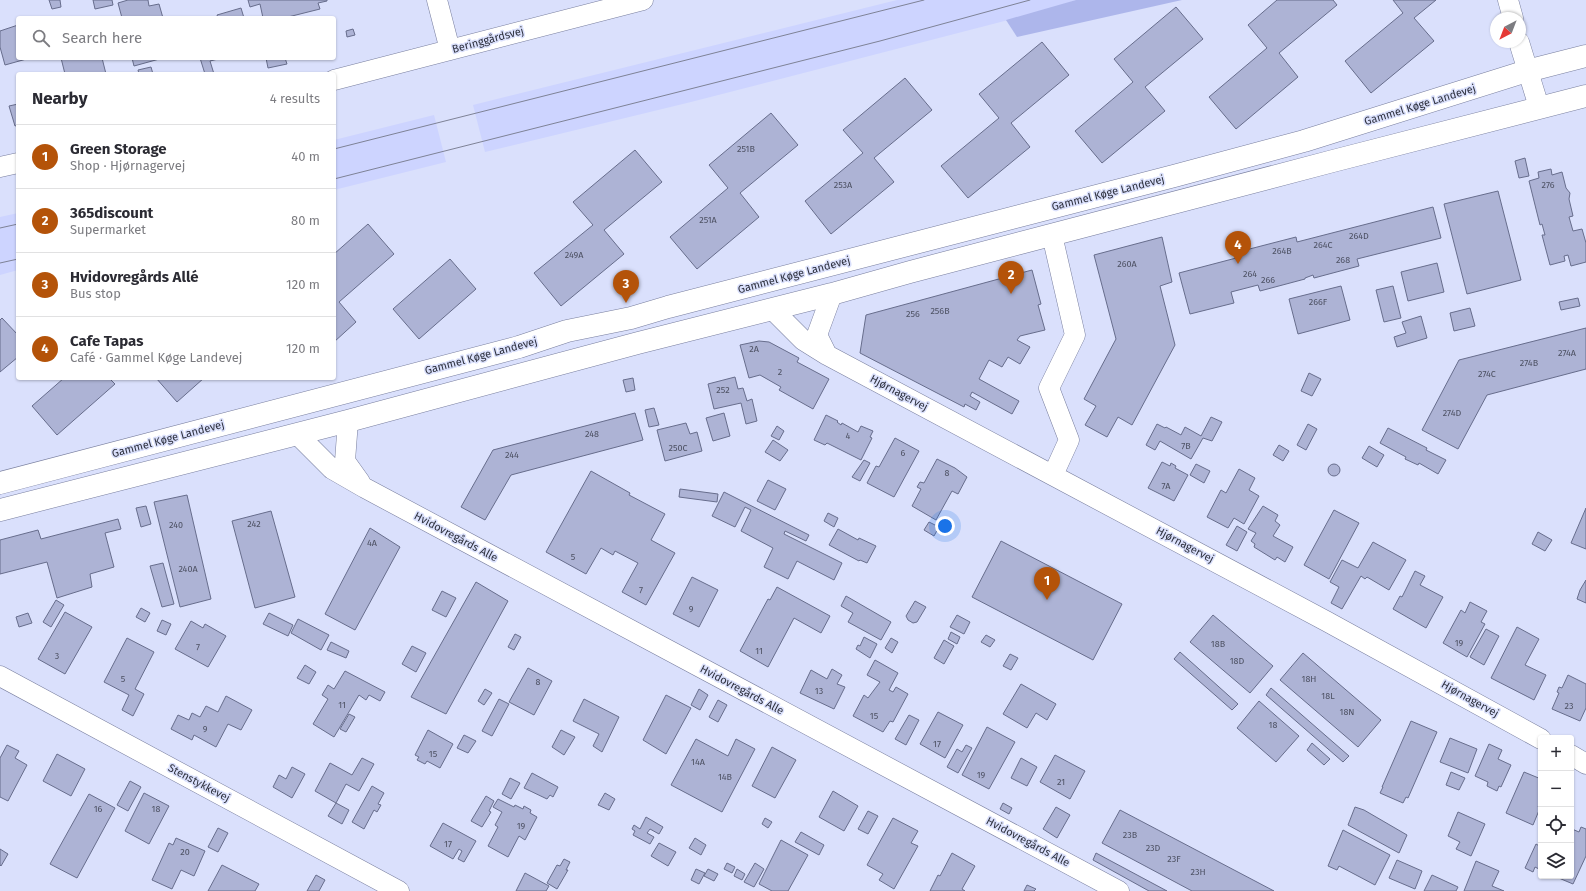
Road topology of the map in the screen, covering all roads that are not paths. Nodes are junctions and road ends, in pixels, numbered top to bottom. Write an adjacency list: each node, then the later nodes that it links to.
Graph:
1 (437, 0): 6 (street)
2 (643, 0): 6 (street, Beringgårdsvej)
3 (1508, 0): 4 (street)
4 (1511, 12)
5 (1521, 48): 8 (street)
6 (450, 50): 9 (street, Beringgårdsvej)
7 (1586, 56): 8 (main road, Gammel Køge Landevej)
8 (1527, 71): 11 (street); 21 (main road, Gammel Køge Landevej)
9 (336, 79)
10 (1586, 96): 11 (main road)
11 (1539, 107): 14 (main road)
12 (16, 163): 13 (street)
13 (0, 167)
14 (1052, 235): 15 (main road); 20 (street)
15 (832, 294): 16 (main road); 17 (street)
16 (772, 309): 17 (street, Hjørnagervej); 18 (main road)
17 (827, 355): 20 (street, Hjørnagervej)
18 (348, 422): 19 (main road); 22 (street, Hvidovregårds Alle)
19 (298, 434): 22 (street, Hvidovregårds Alle); 23 (main road)
20 (1053, 475): 25 (street, Hjørnagervej)
21 (0, 483)
22 (365, 488): 29 (street, Hvidovregårds Alle)
23 (0, 510)
24 (0, 676): 28 (street, Stenstykkevej)
25 (1538, 736)
26 (1574, 757): 27 (street)
27 (1586, 764)
28 (399, 891)
29 (1119, 891)

